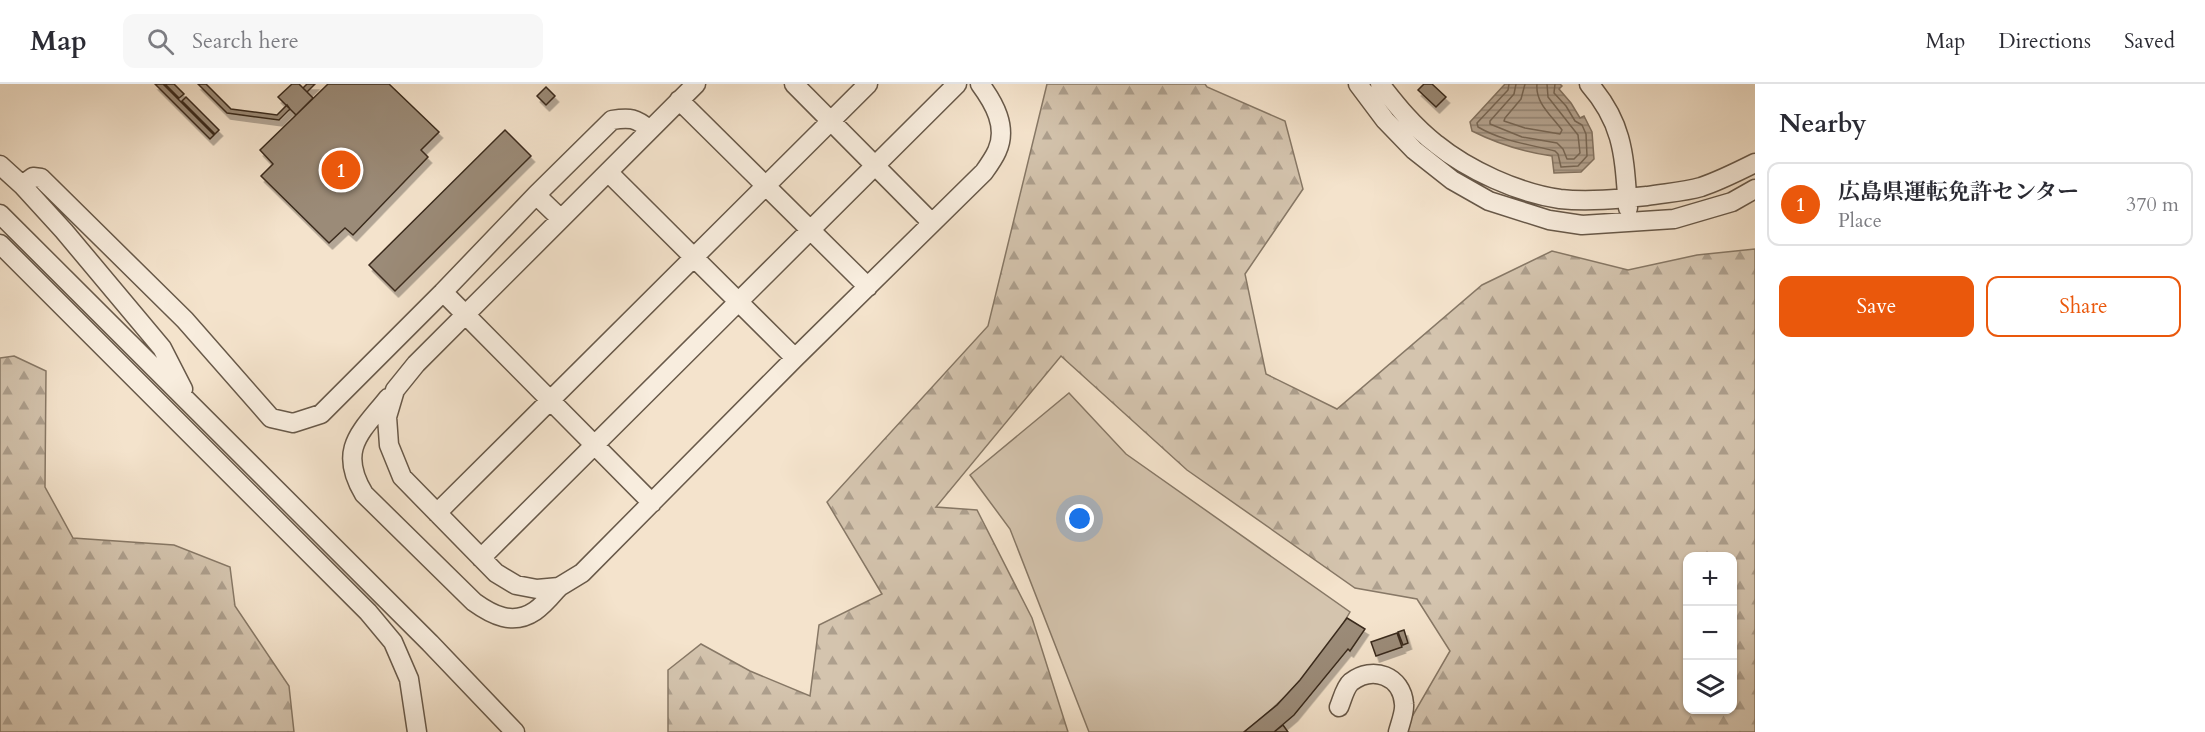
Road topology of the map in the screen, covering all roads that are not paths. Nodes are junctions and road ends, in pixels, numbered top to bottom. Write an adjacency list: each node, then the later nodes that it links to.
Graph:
1 (696, 84): 9 (street)
2 (794, 84): 10 (street)
3 (868, 84): 10 (street)
4 (957, 84): 14 (street)
5 (980, 84): 23 (street)
6 (1358, 84): 24 (street)
7 (1380, 84): 20 (street)
8 (1589, 84): 20 (street)
9 (679, 100): 11 (street); 17 (street)
10 (831, 121): 14 (street); 17 (street)
11 (650, 130): 15 (street); 19 (street)
12 (1755, 163): 20 (street)
13 (0, 165): 16 (street)
14 (875, 165): 23 (street); 25 (street)
15 (608, 172): 22 (street); 27 (street)
16 (22, 185): 29 (street); 35 (street)
17 (765, 185): 25 (street); 27 (street)
18 (1755, 189): 24 (street)
19 (536, 195): 22 (street); 29 (street)
20 (1627, 198): 24 (street)
21 (0, 214): 35 (street)
22 (561, 219): 31 (street)
23 (932, 223): 28 (street)
24 (1629, 223)
25 (810, 230): 28 (street); 30 (street)
26 (0, 244): 42 (street)
27 (694, 256): 30 (street); 34 (street)
28 (868, 287): 32 (street)
29 (442, 292): 31 (street)
30 (739, 301): 32 (street); 36 (street)
31 (464, 315): 33 (street); 34 (street)
32 (795, 358): 37 (street)
33 (395, 390): 38 (street); 40 (street)
34 (550, 401): 36 (street); 38 (street)
35 (191, 404): 43 (street)
36 (594, 445): 37 (street); 39 (street)
37 (652, 503): 40 (street)
38 (437, 513): 39 (street)
39 (481, 558): 40 (street)
40 (559, 587)
41 (1339, 707): 44 (street)
42 (417, 732)
43 (515, 732)
44 (1398, 732)

